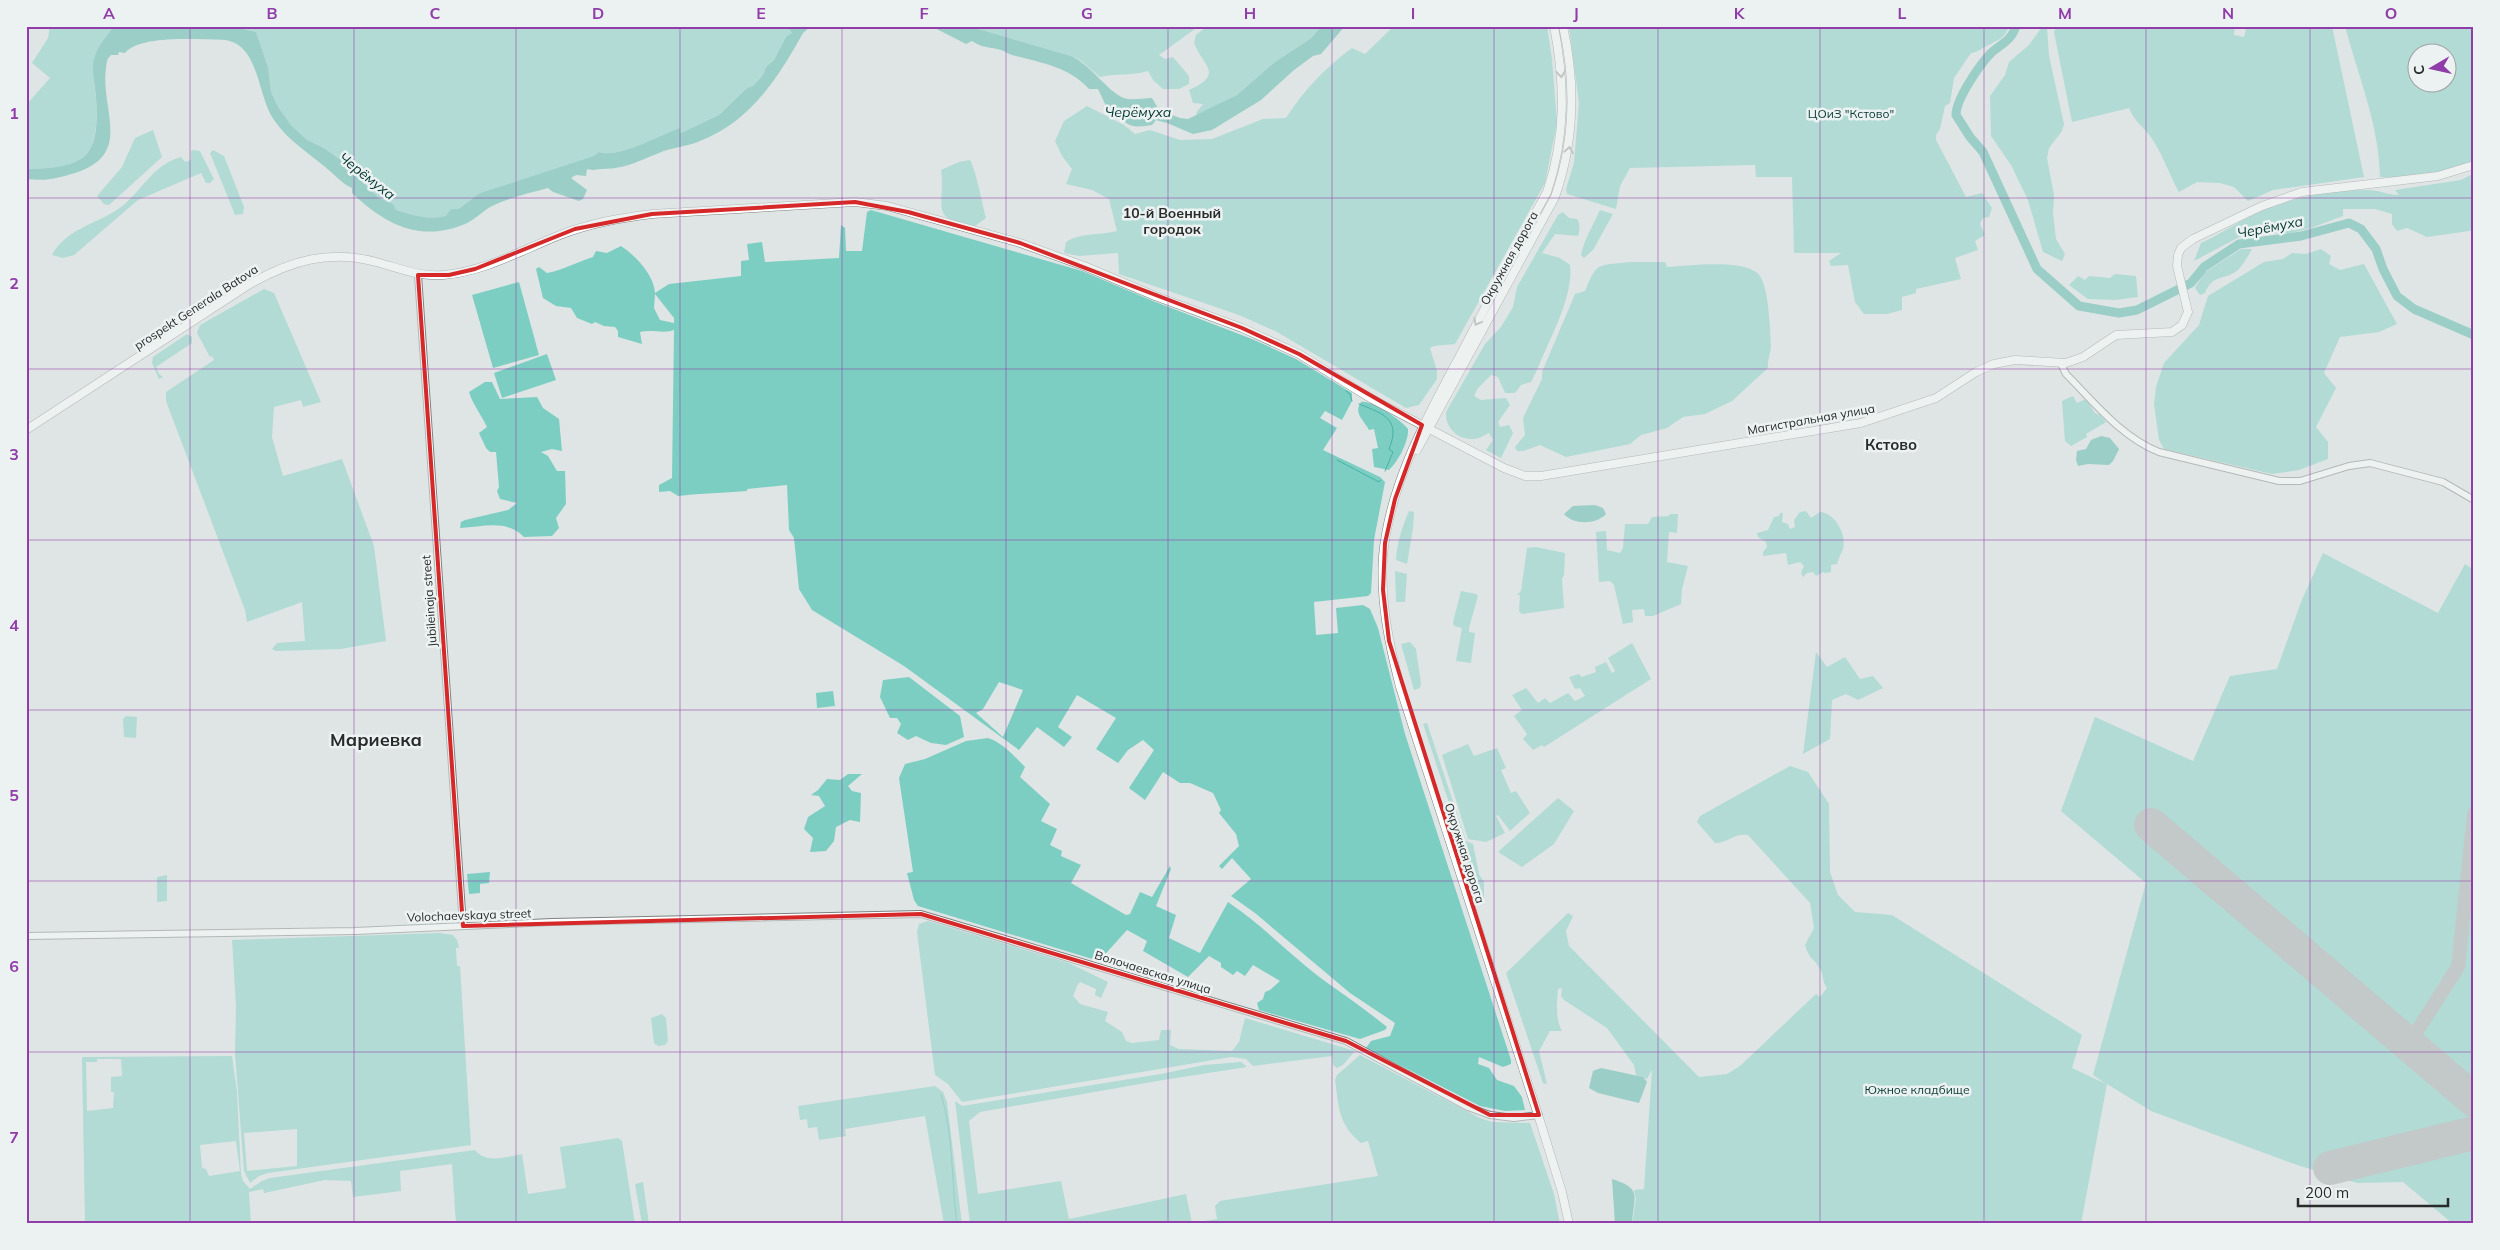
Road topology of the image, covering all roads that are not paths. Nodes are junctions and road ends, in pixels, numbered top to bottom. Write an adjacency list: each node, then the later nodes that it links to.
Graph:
1 (1554, 26): 7 (main road, Окружная дорога, one-way to 7)
2 (1563, 26): 7 (main road, Окружная дорога, one-way to 2)
3 (2474, 165): 6 (main road)
4 (652, 214): 5 (main road, prospekt Generala Batova); 7 (main road, Магистральная улица)
5 (418, 275): 8 (main road, prospekt Generala Batova); 11 (street, Jubileinaja street)
6 (2061, 364): 7 (main road, Магистральная улица); 9 (street)
7 (1426, 427): 13 (main road, Окружная дорога)
8 (26, 430)
9 (2474, 500)
10 (930, 916): 11 (street, Volochaevskaya street); 13 (street, Волочаевская улица)
11 (463, 926): 12 (street, Volochaevskaya street)
12 (26, 936)
13 (1539, 1115): 14 (main road, Окружная дорога)
14 (1569, 1224)

